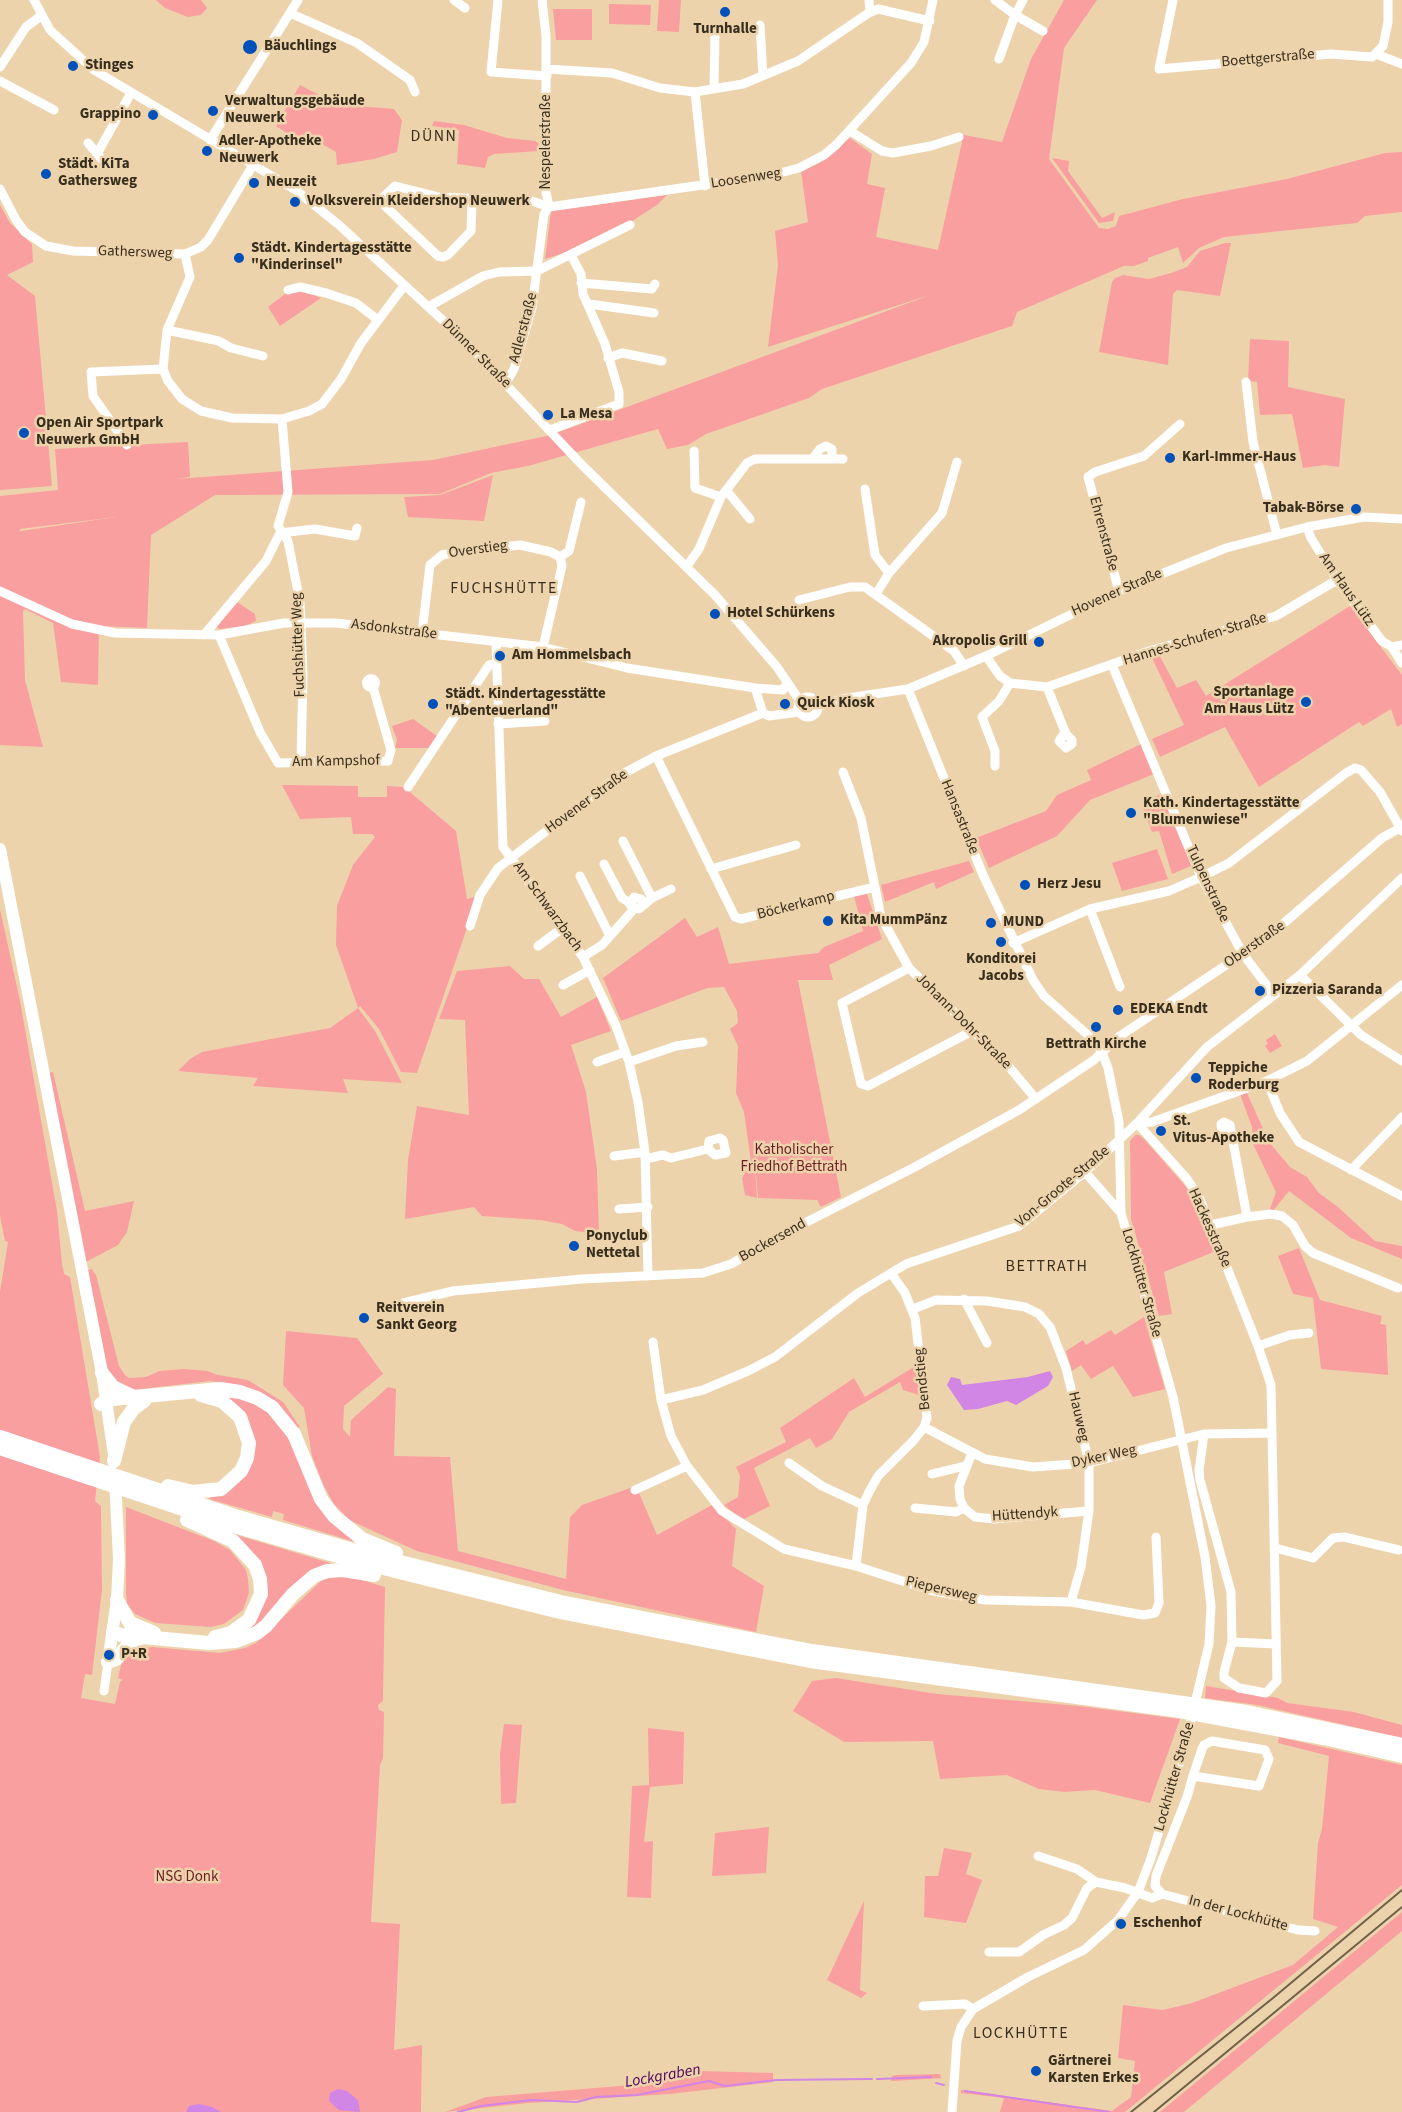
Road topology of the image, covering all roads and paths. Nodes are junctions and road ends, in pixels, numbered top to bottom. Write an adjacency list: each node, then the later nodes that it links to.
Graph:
1 (34, 0): 16 (street, Dünner Straße)
2 (298, 0): 14 (street)
3 (454, 0): 12 (street)
4 (498, 0): 25 (street, Nespelerstraße)
5 (542, 0): 25 (street, Nespelerstraße)
6 (869, 0): 13 (street)
7 (933, 0): 17 (street, Loosenweg)
8 (995, 0): 15 (street)
9 (1023, 0): 15 (street)
10 (1173, 0): 21 (street, Boettgerstraße)
11 (1388, 0): 21 (street)
12 (465, 8)
13 (870, 12): 17 (street); 26 (street)
14 (290, 13): 29 (street); 35 (street)
15 (1015, 15): 19 (street); 22 (street)
16 (41, 16): 24 (street); 31 (street, Dünner Straße)
17 (930, 21): 33 (street, Loosenweg)
18 (760, 26): 26 (street)
19 (1043, 31)
20 (715, 33): 28 (street)
21 (1376, 54): 23 (street, Boettgerstraße)
22 (999, 59)
23 (1402, 64)
24 (0, 67)
25 (546, 73): 30 (street); 43 (street, Nespelerstraße)
26 (763, 76): 28 (street)
27 (0, 81): 32 (street)
28 (714, 89): 30 (street)
29 (416, 92)
30 (694, 92): 40 (street)
31 (132, 93): 35 (street, Dünner Straße); 37 (street)
32 (54, 110)
33 (850, 130): 34 (street); 40 (street, Loosenweg)
34 (959, 137)
35 (210, 140): 39 (street, Dünner Straße)
36 (88, 143): 37 (street)
37 (97, 154): 38 (street)
38 (105, 163)
39 (253, 165): 45 (street, Gathersweg); 50 (street, Dünner Straße)
40 (705, 186): 43 (street, Loosenweg)
41 (0, 189): 45 (street, Gathersweg)
42 (472, 200): 42 (street, Loosenweg); 43 (street, Loosenweg)
43 (549, 207): 47 (street, Adlerstraße)
44 (630, 225): 46 (street)
45 (185, 254): 56 (street)
46 (571, 255): 47 (street); 48 (street)
47 (537, 271): 53 (street, Adlerstraße); 62 (street, Adlerstraße)
48 (581, 283): 49 (street); 52 (street)
49 (655, 284)
50 (404, 285): 53 (street, Dünner Straße); 55 (street)
51 (288, 290): 55 (street)
52 (589, 304): 54 (street); 58 (street)
53 (428, 307): 62 (street, Dünner Straße)
54 (654, 313)
55 (378, 320): 63 (street)
56 (166, 330): 57 (street); 60 (street)
57 (263, 356)
58 (608, 358): 59 (street); 65 (street)
59 (662, 361)
60 (163, 369): 63 (street); 66 (street)
61 (1246, 382): 78 (street)
62 (506, 383): 65 (street, Dünner Straße)
63 (282, 419): 77 (street)
64 (1180, 424): 84 (street, Ehrenstraße)
65 (550, 430): 80 (street, Dünner Straße)
66 (127, 445)
67 (694, 451): 71 (street)
68 (843, 459): 71 (street)
69 (957, 462): 81 (street)
70 (865, 489): 81 (street)
71 (724, 494): 73 (street); 80 (street)
72 (580, 502): 79 (street)
73 (750, 519)
74 (1402, 519): 75 (street, Hovener Straße)
75 (1307, 527): 78 (street, Hovener Straße); 82 (street, Am Haus Lütz)
76 (357, 528): 77 (street)
77 (280, 533): 87 (street, Fuchshütter Weg); 90 (street)
78 (1277, 535): 84 (street, Hovener Straße)
79 (560, 557): 88 (street, Overstieg); 94 (street)
80 (687, 566): 100 (street, Dünner Straße)
81 (889, 573): 85 (street)
82 (1337, 580): 93 (street, Am Haus Lütz); 99 (street, Hannes-Schufen-Straße)
83 (0, 591): 90 (street, Asdonkstraße)
84 (1119, 591): 95 (street, Hovener Straße)
85 (876, 594): 86 (street); 98 (street)
86 (799, 600)
87 (301, 622): 88 (street, Asdonkstraße); 89 (street, Asdonkstraße); 114 (street, Fuchshütter Weg)
88 (422, 633): 91 (street, Asdonkstraße)
89 (219, 634): 90 (street, Asdonkstraße); 114 (street, Am Kampshof)
90 (204, 635)
91 (495, 642): 94 (street, Asdonkstraße); 97 (street)
92 (1402, 645): 93 (street)
93 (1392, 647): 96 (street, Am Haus Lütz)
94 (543, 648): 105 (street, Asdonkstraße)
95 (986, 656): 98 (street, Hovener Straße); 102 (street)
96 (1402, 663)
97 (496, 664): 111 (street); 117 (street)
98 (964, 666): 106 (street, Hovener Straße)
99 (1112, 666): 104 (street, Hannes-Schufen-Straße); 126 (street, Tulpenstraße)
100 (777, 667): 101 (street, Dünner Straße); 107 (street, Dünner Straße)
101 (787, 683): 105 (street, Asdonkstraße); 107 (street, Dünner Straße)
102 (1010, 683): 104 (street, Hannes-Schufen-Straße); 115 (street)
103 (373, 687): 114 (street, Am Kampshof)
104 (1047, 687): 112 (street)
105 (755, 688): 109 (street)
106 (908, 689): 108 (street, Hovener Straße); 136 (street, Hansastraße)
107 (800, 704): 108 (street); 108 (street); 109 (street)
108 (817, 704)
109 (764, 713): 113 (street, Hovener Straße)
110 (545, 721): 111 (street)
111 (498, 724): 122 (street)
112 (1066, 734)
113 (656, 756): 122 (street, Hovener Straße); 124 (street, Böckerkamp)
114 (301, 762)
115 (996, 766)
116 (843, 772): 128 (street, Johann-Dohr-Straße)
117 (408, 787)
118 (1401, 829): 126 (street); 138 (street, Oberstraße)
119 (623, 841): 130 (street)
120 (796, 845): 124 (street)
121 (0, 849): 171 (main road)
122 (510, 858): 133 (street, Hovener Straße); 134 (street, Am Schwarzbach)
123 (604, 864): 131 (street)
124 (711, 869): 128 (street, Böckerkamp)
125 (580, 876): 135 (street)
126 (1202, 877): 132 (street); 138 (street, Tulpenstraße)
127 (1402, 878): 142 (street, Von-Groote-Straße)
128 (875, 887): 140 (street, Johann-Dohr-Straße)
129 (671, 889): 130 (street)
130 (647, 901): 131 (street)
131 (632, 906): 135 (street, Am Schwarzbach)
132 (1090, 909): 136 (street); 145 (street)
133 (470, 926)
134 (564, 927): 137 (street); 139 (street, Am Schwarzbach)
135 (610, 936): 139 (street, Am Schwarzbach)
136 (1013, 943): 150 (street, Hansastraße)
137 (538, 946)
138 (1243, 954): 146 (street, Tulpenstraße); 150 (street, Oberstraße)
139 (583, 957): 141 (street, Am Schwarzbach)
140 (909, 968): 148 (street, Johann-Dohr-Straße); 148 (street)
141 (590, 970): 143 (street, Am Schwarzbach); 151 (street, Am Schwarzbach)
142 (1300, 975): 146 (street, Von-Groote-Straße); 147 (street)
143 (563, 985)
144 (1402, 985): 147 (street)
145 (1120, 987)
146 (1274, 995): 157 (street, Von-Groote-Straße)
147 (1351, 1027): 152 (street); 154 (street)
148 (972, 1031): 155 (street, Johann-Dohr-Straße)
149 (703, 1042): 151 (street)
150 (1102, 1052): 155 (street, Bockersend); 159 (street, Hansastraße)
151 (627, 1057): 153 (street); 161 (street, Am Schwarzbach)
152 (1402, 1061)
153 (597, 1062)
154 (1271, 1082): 157 (street); 163 (street)
155 (1036, 1099): 173 (street, Bockersend)
156 (1402, 1117): 163 (street)
157 (1137, 1124): 159 (street, Von-Groote-Straße); 170 (street, Hackesstraße)
158 (1229, 1130): 169 (street)
159 (1121, 1139): 164 (street, Von-Groote-Straße); 168 (street, Lockhütter Straße)
160 (708, 1149): 161 (street)
161 (645, 1155): 162 (street); 166 (street, Am Schwarzbach)
162 (614, 1156)
163 (1351, 1170): 165 (street)
164 (1085, 1172): 168 (street, Lockhütter Straße); 172 (street, Von-Groote-Straße)
165 (1402, 1196)
166 (648, 1206): 167 (street); 173 (street, Am Schwarzbach)
167 (619, 1209)
168 (1121, 1213): 190 (street, Lockhütter Straße)
169 (1247, 1217): 170 (street); 174 (street)
170 (1211, 1225): 181 (street, Hackesstraße)
171 (79, 1264): 182 (main road); 185 (main road)
172 (891, 1272): 177 (street, Bendstieg); 184 (street, Von-Groote-Straße)
173 (648, 1276): 176 (street, Bockersend)
174 (1400, 1287)
175 (964, 1299): 177 (street, Hauweg); 180 (street); 198 (street, Hauweg)
176 (403, 1303)
177 (913, 1309): 186 (street, Bendstieg)
178 (1309, 1333): 181 (street)
179 (653, 1342): 184 (street, Piepersweg)
180 (987, 1343)
181 (1258, 1346): 187 (street, Hackesstraße)
182 (102, 1373): 183 (highway); 185 (main road)
183 (139, 1399): 185 (highway); 192 (highway); 196 (highway); 214 (highway)
184 (662, 1400): 199 (street, Piepersweg)
185 (105, 1403): 196 (main road)
186 (924, 1427): 194 (street, Dyker Weg); 204 (street, Bendstieg)
187 (1272, 1433): 188 (street); 210 (street, Hackesstraße)
188 (1204, 1434): 190 (street); 193 (street)
189 (0, 1437): 192 (highway)
190 (1182, 1438): 195 (street, Lockhütter Straße); 198 (street, Dyker Weg)
191 (0, 1448): 203 (highway)
192 (31, 1448): 214 (highway)
193 (1202, 1452): 195 (street); 219 (street)
194 (972, 1453): 198 (street, Dyker Weg); 200 (street)
195 (1186, 1458): 228 (street, Lockhütter Straße)
196 (111, 1459): 208 (main road)
197 (789, 1463): 204 (street)
198 (1089, 1463): 207 (street, Hauweg)
199 (687, 1466): 202 (street); 212 (street, Piepersweg)
200 (965, 1466): 201 (street); 206 (street)
201 (932, 1474)
202 (635, 1490)
203 (129, 1492): 213 (highway); 218 (highway)
204 (863, 1505): 212 (street, Bendstieg)
205 (915, 1508): 206 (street, Hüttendyk)
206 (964, 1508): 207 (street, Hüttendyk)
207 (1089, 1511): 216 (street, Hauweg)
208 (115, 1515): 215 (main road); 217 (main road)
209 (1156, 1537): 216 (street, Piepersweg)
210 (1275, 1548): 211 (street); 220 (street, Hackesstraße)
211 (1399, 1550)
212 (856, 1566): 216 (street, Piepersweg)
213 (477, 1593): 218 (highway); 224 (highway)
214 (532, 1596): 223 (highway)
215 (117, 1600): 217 (main road); 218 (highway)
216 (1071, 1602)
217 (113, 1632): 218 (highway); 221 (main road)
218 (146, 1634): 221 (highway)
219 (1232, 1642): 220 (street); 220 (street, Hackesstraße)
220 (1276, 1644)
221 (108, 1662): 222 (street)
222 (104, 1690)
223 (1402, 1745)
224 (1402, 1756)
225 (1193, 1776): 225 (street); 229 (street)
226 (1038, 1856): 227 (street, In der Lockhütte)
227 (1096, 1882): 228 (street, In der Lockhütte); 231 (street)
228 (1138, 1892): 229 (street, In der Lockhütte); 233 (street, Lockhütter Straße)
229 (1162, 1894): 230 (street, In der Lockhütte)
230 (1315, 1931)
231 (989, 1952)
232 (923, 2006): 233 (street)
233 (973, 2009): 234 (street)
234 (952, 2112)

